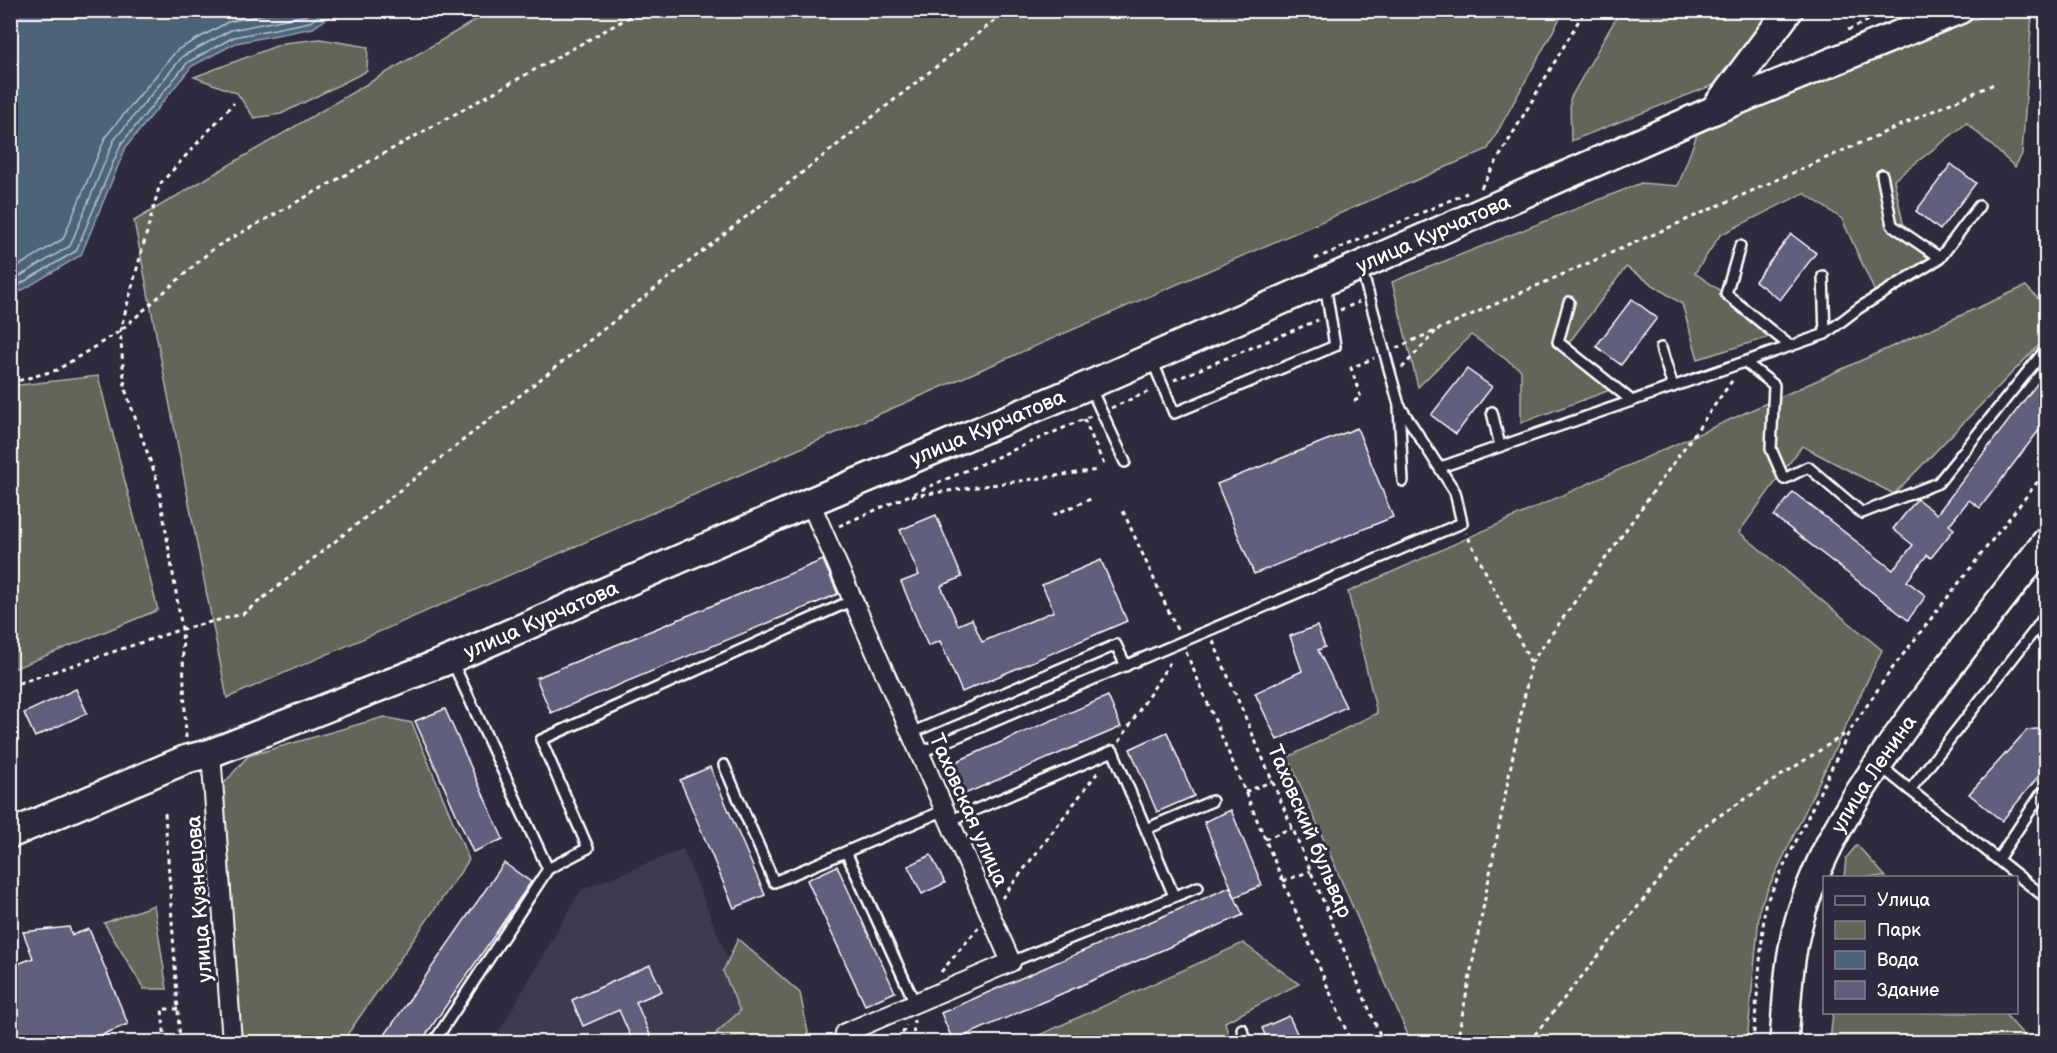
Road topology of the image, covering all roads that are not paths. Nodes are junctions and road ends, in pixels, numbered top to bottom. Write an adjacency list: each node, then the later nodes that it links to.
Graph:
1 (1789, 10): 3 (main road)
2 (1959, 10): 3 (main road, улица Курчатова)
3 (1714, 110): 8 (main road, улица Курчатова)
4 (1882, 175): 7 (lane)
5 (1979, 206): 7 (lane)
6 (1740, 246): 13 (lane)
7 (1940, 258): 12 (lane)
8 (1360, 266): 10 (main road, улица Курчатова); 21 (lane)
9 (1823, 276): 12 (lane)
10 (1324, 282): 16 (main road, улица Курчатова); 16 (lane)
11 (1569, 302): 20 (lane)
12 (1825, 334): 13 (lane)
13 (1790, 346): 17 (lane)
14 (1661, 348): 19 (lane)
15 (2046, 349): 17 (lane)
16 (1151, 357): 18 (main road, улица Курчатова)
17 (1745, 362): 19 (lane)
18 (1089, 385): 24 (lane); 27 (main road, улица Курчатова)
19 (1672, 387): 20 (lane)
20 (1632, 401): 23 (lane)
21 (1399, 405): 25 (lane); 26 (lane)
22 (1492, 412): 23 (lane)
23 (1500, 447): 25 (lane)
24 (1125, 462)
25 (1441, 467): 34 (lane)
26 (1403, 481)
27 (810, 502): 29 (street, Таховская улица); 33 (main road, улица Курчатова)
28 (2046, 542): 38 (main road, улица Ленина)
29 (853, 600): 35 (street, Таховская улица); 48 (lane)
30 (2046, 614): 31 (lane)
31 (2038, 626): 32 (lane); 40 (lane)
32 (2046, 644)
33 (451, 659): 37 (main road, улица Курчатова); 48 (lane)
34 (1126, 666): 35 (lane); 36 (lane)
35 (911, 733): 36 (street, Таховская улица)
36 (919, 753): 43 (street, Таховская улица)
37 (199, 756): 45 (main road, улица Курчатова); 55 (street, улица Кузнецова)
38 (1877, 764): 40 (lane); 59 (main road, улица Ленина)
39 (724, 765): 46 (lane)
40 (1910, 790): 47 (lane)
41 (2046, 792): 47 (lane)
42 (1212, 801): 44 (lane)
43 (947, 815): 44 (lane); 46 (lane); 52 (street, Таховская улица)
44 (1146, 829): 50 (lane)
45 (10, 834)
46 (846, 852): 53 (lane)
47 (1998, 859): 51 (lane)
48 (548, 868): 56 (lane)
49 (1198, 887): 50 (lane)
50 (1174, 896): 52 (lane)
51 (2046, 898)
52 (1011, 962): 53 (street)
53 (915, 1003): 57 (street)
54 (1242, 1029): 58 (lane)
55 (232, 1042)
56 (434, 1042)
57 (849, 1042)
58 (1245, 1042)
59 (1784, 1042)

